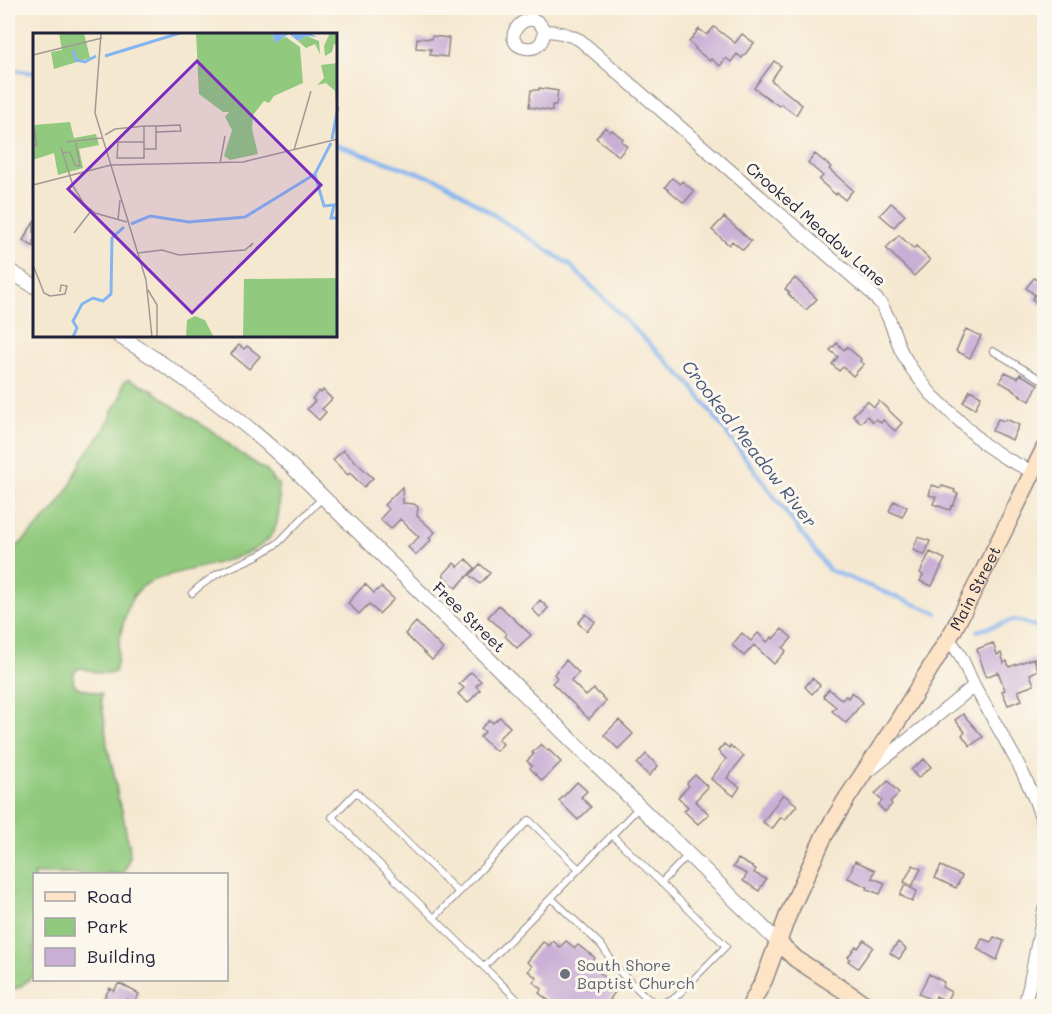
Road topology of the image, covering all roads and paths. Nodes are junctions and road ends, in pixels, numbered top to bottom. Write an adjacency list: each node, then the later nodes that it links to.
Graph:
1 (544, 31): 8 (street, Crooked Meadow Lane)
2 (8, 270): 3 (street)
3 (33, 285)
4 (122, 338): 9 (street, Free Street)
5 (993, 351): 6 (lane)
6 (1044, 381)
7 (1044, 449): 8 (main road, Main Street)
8 (1034, 472): 11 (main road, Main Street)
9 (324, 497): 10 (lane); 16 (street, Free Street)
10 (192, 593)
11 (948, 639): 12 (street); 13 (main road, Main Street)
12 (974, 686): 14 (street, Main Street); 17 (street)
13 (896, 724): 14 (street); 15 (main road, Main Street)
14 (920, 729): 15 (street, Main Street)
15 (860, 777): 26 (main road, Main Street)
16 (639, 807): 18 (lane); 19 (street, Free Street)
17 (1044, 827)
18 (612, 835): 20 (lane); 21 (lane)
19 (688, 855): 21 (lane); 26 (street, Free Street)
20 (579, 868): 22 (lane); 23 (lane)
21 (662, 883): 23 (lane)
22 (458, 892): 25 (lane); 25 (lane)
23 (551, 898): 27 (lane)
24 (1044, 909): 28 (street)
25 (434, 918): 27 (lane)
26 (778, 942): 30 (main road, Main Street); 31 (main road)
27 (484, 967): 29 (lane)
28 (1025, 1005)
29 (524, 1006)
30 (750, 1006)
31 (868, 1006)

